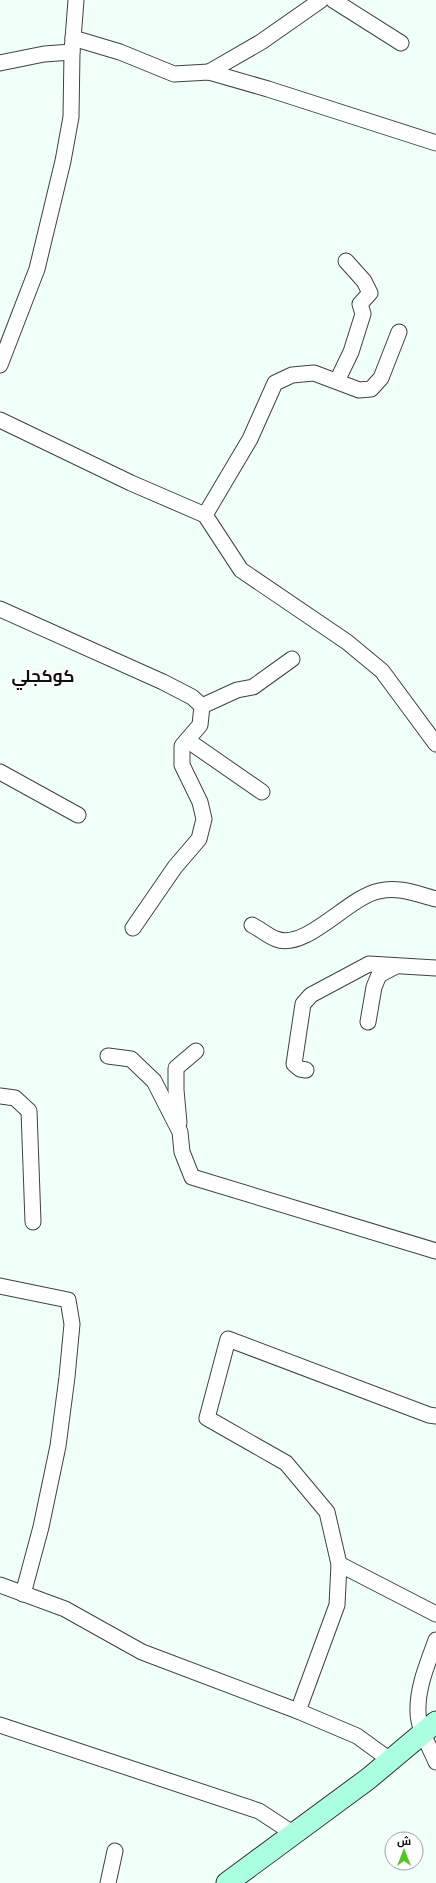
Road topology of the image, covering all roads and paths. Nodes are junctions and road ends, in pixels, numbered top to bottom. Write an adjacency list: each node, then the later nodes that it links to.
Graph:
1 (76, 0): 5 (street)
2 (321, 0): 7 (street)
3 (333, 0): 4 (street)
4 (400, 43)
5 (72, 45): 6 (street); 7 (street); 11 (street)
6 (0, 63)
7 (209, 72): 8 (street)
8 (436, 144)
9 (346, 261): 12 (street)
10 (399, 332): 12 (street)
11 (0, 365)
12 (337, 380): 14 (street)
13 (0, 420): 14 (street)
14 (205, 515): 19 (street)
15 (0, 609): 17 (street)
16 (292, 659): 17 (street)
17 (202, 706): 18 (street)
18 (186, 740): 21 (street); 25 (street)
19 (436, 744)
20 (0, 772): 22 (street)
21 (262, 792)
22 (78, 815)
23 (436, 899): 24 (street)
24 (252, 925)
25 (133, 928)
26 (396, 966): 27 (street); 28 (street); 31 (street)
27 (436, 968)
28 (368, 1022)
29 (196, 1051): 33 (street)
30 (108, 1056): 33 (street)
31 (306, 1070)
32 (0, 1096): 34 (street)
33 (180, 1132): 35 (street)
34 (33, 1222)
35 (436, 1250)
36 (0, 1286): 40 (street)
37 (436, 1416): 38 (street)
38 (339, 1564): 41 (street); 43 (street)
39 (0, 1585): 40 (street)
40 (23, 1594): 43 (street)
41 (436, 1614)
42 (436, 1640): 45 (street)
43 (298, 1711): 46 (street)
44 (0, 1725): 48 (street)
45 (430, 1728): 46 (street); 47 (street)
46 (390, 1760): 48 (street)
47 (436, 1762)
48 (294, 1834): 51 (street)
49 (115, 1851): 50 (street)
50 (108, 1883)
51 (227, 1883)

